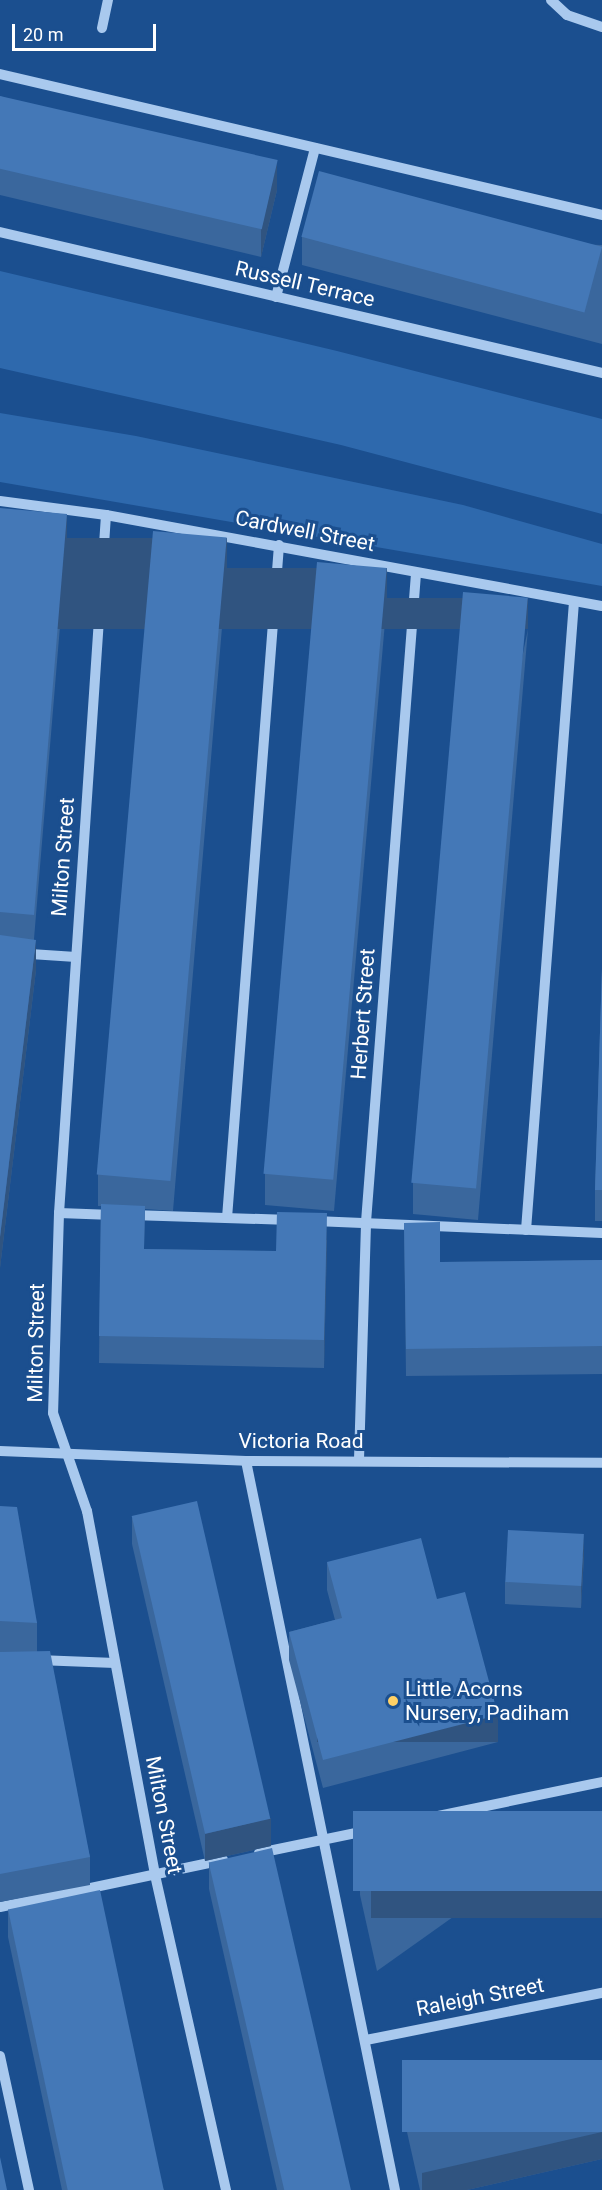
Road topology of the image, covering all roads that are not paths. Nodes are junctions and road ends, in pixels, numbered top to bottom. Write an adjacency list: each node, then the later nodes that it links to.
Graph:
1 (108, 0): 4 (street)
2 (551, 0): 3 (street)
3 (602, 27)
4 (102, 28)
5 (0, 74): 6 (street)
6 (315, 148): 7 (street); 9 (street)
7 (602, 215)
8 (0, 232): 9 (street, Russell Terrace)
9 (276, 297): 10 (street, Russell Terrace)
10 (602, 373)
11 (0, 501): 12 (street, Cardwell Street)
12 (106, 515): 13 (street, Cardwell Street); 18 (street, Milton Street)
13 (279, 546): 14 (street, Cardwell Street); 20 (street)
14 (416, 573): 15 (street, Cardwell Street); 21 (street, Herbert Street)
15 (574, 602): 16 (street, Cardwell Street); 22 (street)
16 (602, 606)
17 (0, 952): 18 (street)
18 (75, 957): 19 (street, Milton Street)
19 (58, 1213): 20 (street); 25 (street, Milton Street)
20 (227, 1218): 21 (street)
21 (366, 1222): 22 (street); 26 (street, Herbert Street)
22 (526, 1230): 23 (street)
23 (602, 1233)
24 (0, 1451): 25 (street, Victoria Road)
25 (67, 1454): 27 (street, Victoria Road); 30 (street, Milton Street)
26 (359, 1460): 27 (street, Victoria Road); 28 (street, Victoria Road)
27 (246, 1461): 32 (street)
28 (602, 1463)
29 (23, 1660): 30 (street)
30 (115, 1663): 33 (street, Milton Street)
31 (602, 1782): 32 (street)
32 (324, 1839): 33 (street); 36 (street)
33 (155, 1875): 34 (street); 39 (street, Milton Street)
34 (0, 1907)
35 (602, 1993): 36 (street, Raleigh Street)
36 (366, 2040): 40 (street)
37 (0, 2056): 38 (street)
38 (29, 2190)
39 (226, 2190)
40 (395, 2190)

